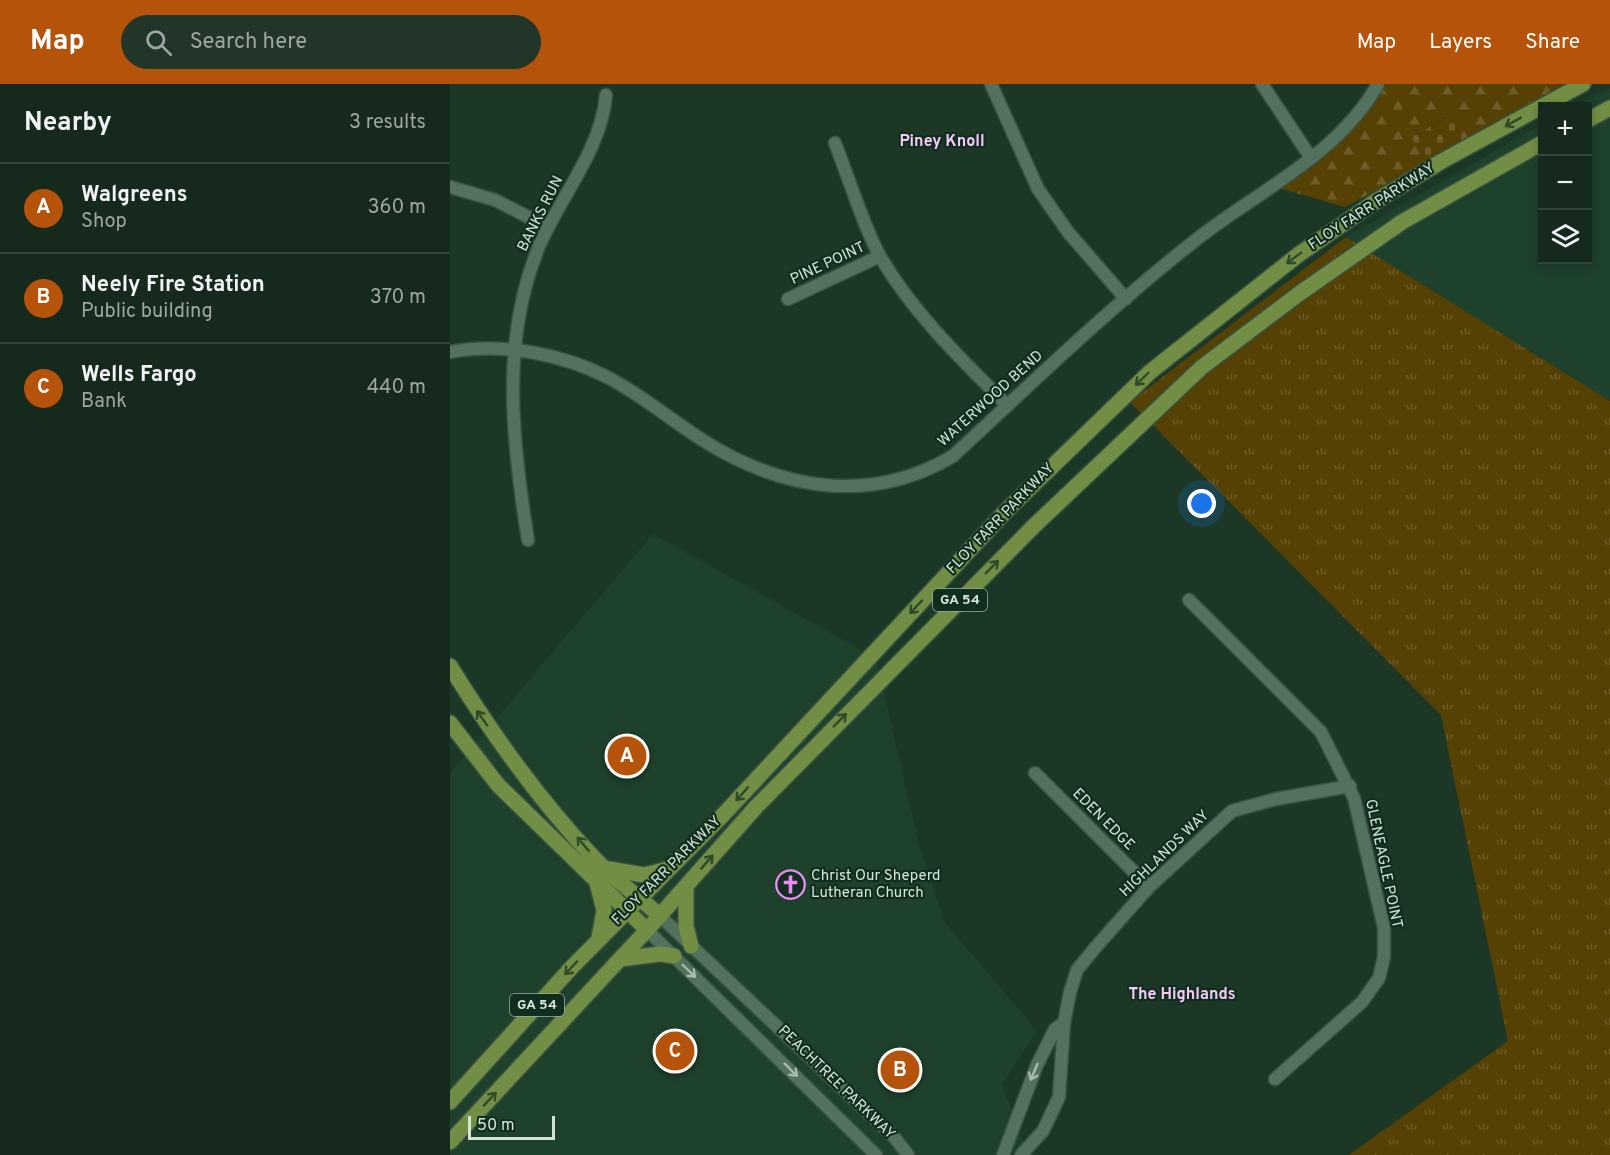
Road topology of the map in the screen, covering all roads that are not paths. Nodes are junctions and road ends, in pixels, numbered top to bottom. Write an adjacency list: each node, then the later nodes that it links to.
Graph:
1 (991, 84): 15 (street)
2 (1262, 84): 10 (street)
3 (1378, 84): 10 (street, WATERWOOD BEND)
4 (1583, 84): 25 (main road, FLOY FARR PARKWAY / GA 54, one-way to 25)
5 (606, 95): 12 (street, BANKS RUN)
6 (1610, 108): 7 (main road)
7 (1592, 117)
8 (834, 143): 13 (street)
9 (1538, 146): 28 (main road, FLOY FARR PARKWAY / GA 54, one-way to 9)
10 (1311, 158): 15 (street, WATERWOOD BEND)
11 (450, 187): 12 (street)
12 (548, 227): 16 (street, BANKS RUN)
13 (880, 256): 14 (street, PINE POINT); 18 (street)
14 (788, 299)
15 (1126, 299): 18 (street, WATERWOOD BEND)
16 (514, 350): 17 (street, WATERWOOD BEND); 18 (street, WATERWOOD BEND); 19 (street, BANKS RUN)
17 (450, 352)
18 (1007, 405)
19 (528, 540)
20 (1189, 600): 24 (street, GLENEAGLE POINT)
21 (450, 666): 26 (main road, one-way to 21)
22 (450, 723): 27 (main road)
23 (1035, 773): 29 (street, EDEN EDGE)
24 (1350, 786): 29 (street, HIGHLANDS WAY); 41 (street, GLENEAGLE POINT)
25 (671, 868): 26 (main road); 30 (main road, FLOY FARR PARKWAY / GA 54)
26 (606, 869): 30 (main road)
27 (597, 883): 31 (main road); 34 (main road)
28 (686, 886): 32 (main road, FLOY FARR PARKWAY / GA 54); 35 (main road)
29 (1149, 887): 39 (street, HIGHLANDS WAY)
30 (640, 898): 31 (main road, FLOY FARR PARKWAY / GA 54); 32 (main road)
31 (627, 912): 33 (main road); 34 (main road, FLOY FARR PARKWAY / GA 54)
32 (660, 916): 33 (main road, FLOY FARR PARKWAY / GA 54); 35 (street, PEACHTREE PARKWAY)
33 (647, 930): 36 (street); 37 (main road, FLOY FARR PARKWAY / GA 54)
34 (599, 940): 42 (main road, FLOY FARR PARKWAY / GA 54, one-way to 42)
35 (691, 946): 38 (street, PEACHTREE PARKWAY)
36 (674, 956): 37 (main road); 40 (street, one-way to 40)
37 (620, 959): 43 (main road, FLOY FARR PARKWAY / GA 54, one-way to 37)
38 (762, 1013): 40 (street); 45 (street, PEACHTREE PARKWAY)
39 (1064, 1023): 46 (street, HIGHLANDS WAY, one-way to 46); 47 (street, HIGHLANDS WAY)
40 (749, 1029): 44 (street, one-way to 44)
41 (1275, 1079)
42 (450, 1102)
43 (450, 1142)
44 (876, 1155)
45 (908, 1155)
46 (1003, 1155)
47 (1021, 1155)

